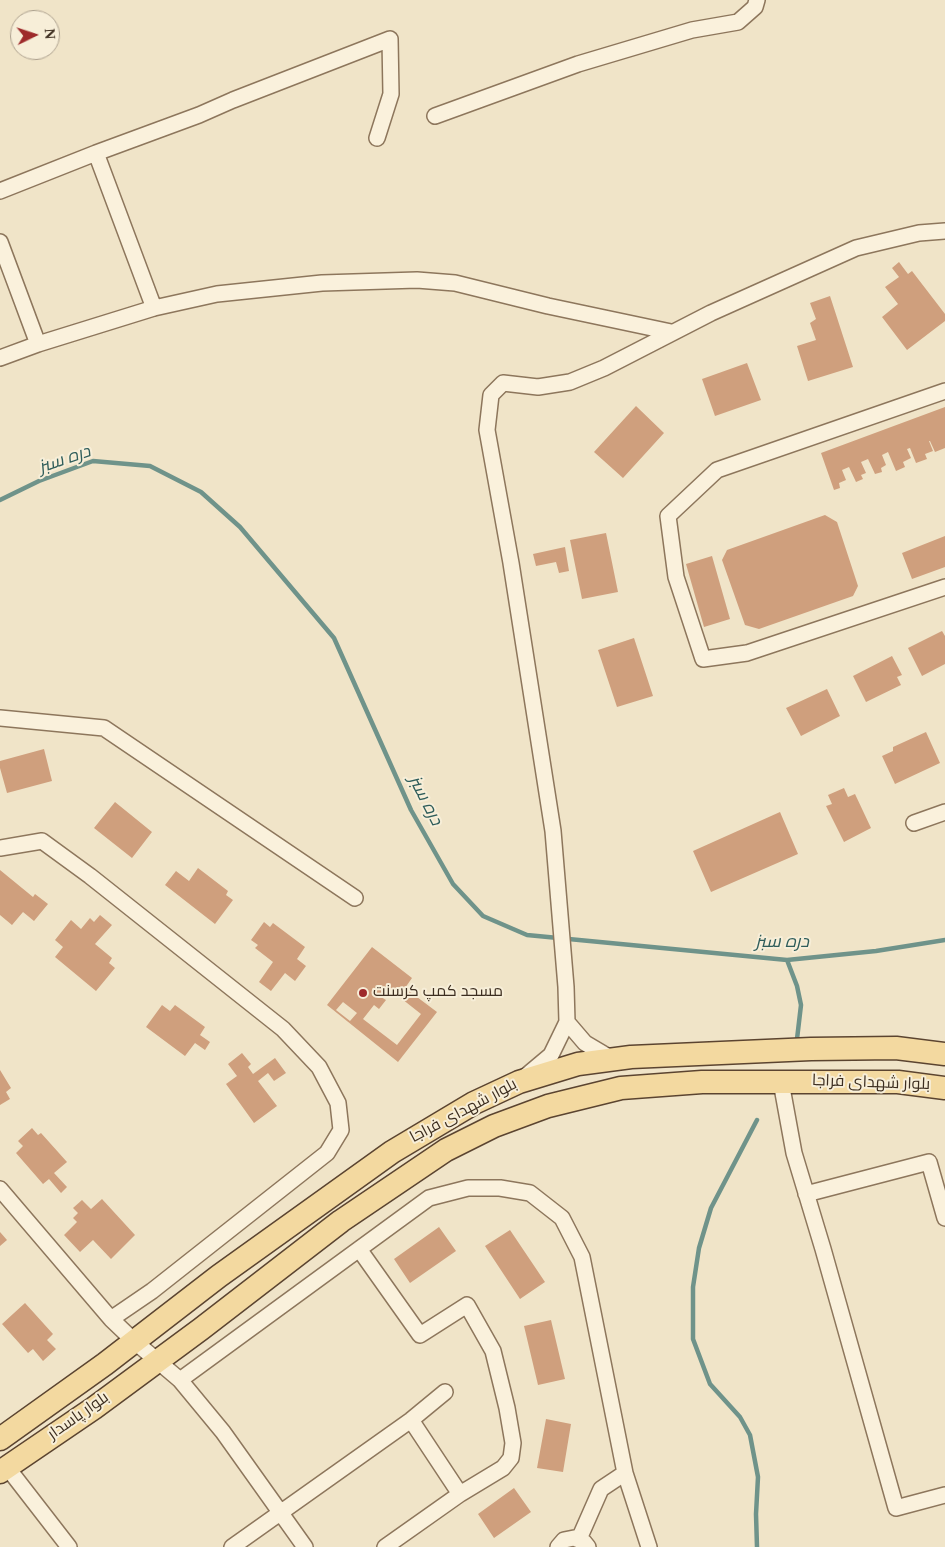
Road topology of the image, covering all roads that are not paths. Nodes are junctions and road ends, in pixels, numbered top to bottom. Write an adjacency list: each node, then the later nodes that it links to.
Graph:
1 (757, 0): 2 (street)
2 (435, 116)
3 (377, 138): 4 (street)
4 (96, 153): 5 (street); 9 (street)
5 (0, 191)
6 (945, 231): 10 (street)
7 (0, 242): 8 (street)
8 (3, 259): 11 (street)
9 (154, 308): 10 (street); 11 (street)
10 (671, 332): 20 (street)
11 (38, 344): 12 (street)
12 (0, 358)
13 (945, 391): 14 (street)
14 (945, 587)
15 (0, 718): 19 (street)
16 (945, 812): 17 (street)
17 (914, 823)
18 (0, 847): 30 (street)
19 (356, 898)
20 (567, 1022): 22 (street); 23 (street)
21 (945, 1054): 22 (main road, بلوار شهدای فراجا)
22 (612, 1059): 23 (main road, بلوار شهدای فراجا)
23 (519, 1082): 31 (main road, بلوار شهدای فراجا)
24 (781, 1082): 25 (main road, بلوار شهدای فراجا); 27 (street); 32 (main road, بلوار شهدای فراجا)
25 (945, 1088)
26 (0, 1189): 30 (street)
27 (806, 1194): 28 (street); 40 (street)
28 (945, 1218)
29 (359, 1249): 33 (street); 38 (street); 39 (street)
30 (111, 1319): 31 (street)
31 (134, 1340): 32 (street); 36 (main road, بلوار پاسدار)
32 (157, 1360): 33 (street); 37 (main road, بلوار پاسدار)
33 (180, 1380): 41 (street)
34 (445, 1392): 35 (street)
35 (411, 1420): 39 (street); 41 (street)
36 (0, 1439)
37 (4, 1470): 43 (street)
38 (625, 1474): 42 (street); 48 (street)
39 (460, 1494): 46 (street)
40 (945, 1495)
41 (280, 1512): 44 (street); 45 (street)
42 (584, 1543): 47 (street)
43 (70, 1547)
44 (232, 1547)
45 (304, 1547)
46 (385, 1547)
47 (558, 1547)
48 (649, 1547)

